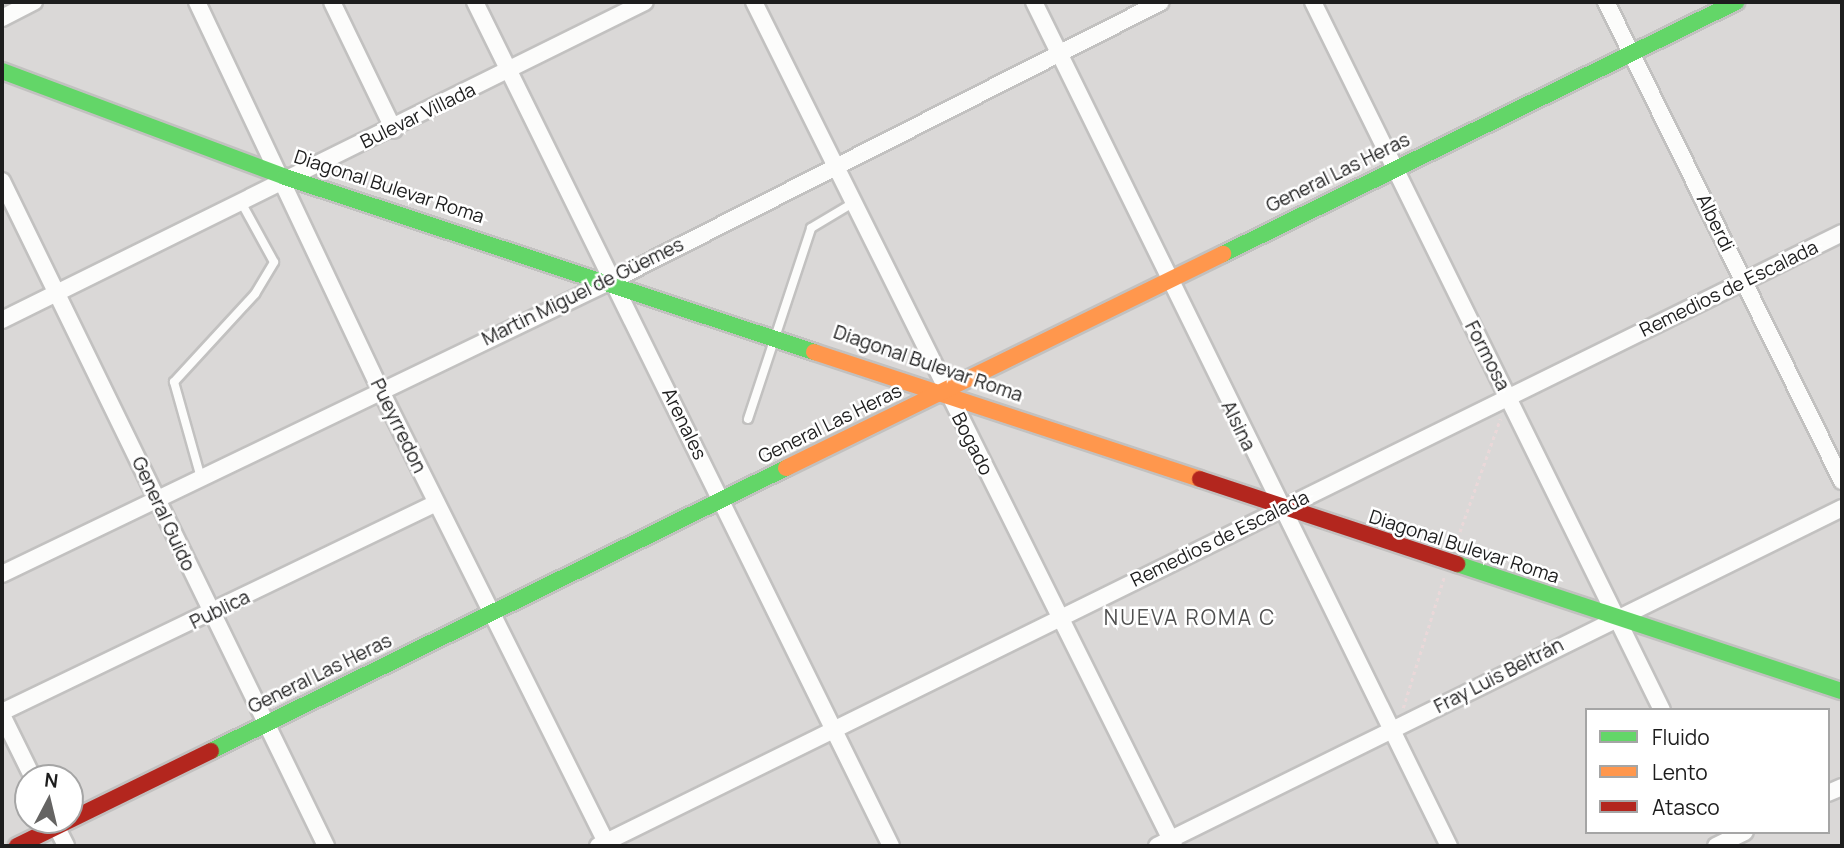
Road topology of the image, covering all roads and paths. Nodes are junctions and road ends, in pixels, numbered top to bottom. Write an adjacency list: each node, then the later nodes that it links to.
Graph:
1 (34, 2): 12 (street)
2 (197, 2): 20 (street, Pueyrredon)
3 (332, 2): 17 (street)
4 (475, 2): 16 (street, Arenales)
5 (645, 2): 16 (street, Bulevar Villada)
6 (754, 2): 18 (street, Bogado)
7 (1034, 2): 13 (street, Alsina)
8 (1161, 2): 13 (street, Martin Miguel de Güemes)
9 (1313, 2): 19 (street, Formosa)
10 (1606, 2): 14 (street, Alberdi)
11 (1736, 2): 14 (street, General Las Heras)
12 (2, 18)
13 (1059, 52): 18 (street, Martin Miguel de Güemes); 26 (street, Alsina)
14 (1632, 53): 19 (street, General Las Heras); 27 (street, Alberdi)
15 (2, 71): 20 (street, Diagonal Bulevar Roma)
16 (508, 72): 17 (street, Bulevar Villada); 25 (street, Arenales)
17 (394, 130): 20 (street, Bulevar Villada)
18 (834, 165): 23 (street, Bogado); 25 (street, Martin Miguel de Güemes)
19 (1393, 169): 26 (street, General Las Heras); 33 (street, Formosa)
20 (285, 177): 22 (street, Bulevar Villada); 25 (street, Diagonal Bulevar Roma); 31 (street, Pueyrredon)
21 (2, 181): 28 (street, General Guido)
22 (239, 200): 28 (street, Bulevar Villada); 35 (lane)
23 (853, 203): 30 (lane); 32 (street, Bogado)
24 (1842, 233): 27 (street, Remedios de Escalada)
25 (613, 280): 30 (street, Diagonal Bulevar Roma); 31 (street, Martin Miguel de Güemes); 38 (street, Arenales)
26 (1167, 280): 32 (street, General Las Heras); 41 (street, Alsina)
27 (1744, 282): 33 (street, Remedios de Escalada); 36 (street, Alberdi)
28 (58, 291): 29 (street, Bulevar Villada); 37 (street, General Guido)
29 (2, 320)
30 (775, 334): 32 (street, Diagonal Bulevar Roma); 34 (lane)
31 (381, 391): 35 (street, Martin Miguel de Güemes); 39 (street, Pueyrredon)
32 (945, 391): 38 (street, General Las Heras); 41 (street, Diagonal Bulevar Roma); 46 (street, Bogado)
33 (1508, 397): 41 (street, Remedios de Escalada); 45 (street, Formosa)
34 (748, 419)
35 (201, 478): 37 (street, Martin Miguel de Güemes)
36 (1842, 481)
37 (156, 499): 42 (street, Martin Miguel de Güemes); 44 (street, General Guido)
38 (722, 501): 43 (street, General Las Heras); 51 (street, Arenales)
39 (436, 503): 43 (street, Pueyrredon); 44 (street, Publica)
40 (1842, 508): 45 (street, Fray Luis Beltrán)
41 (1278, 510): 45 (street, Diagonal Bulevar Roma); 46 (street, Remedios de Escalada); 52 (street, Alsina)
42 (2, 574)
43 (493, 613): 50 (street, General Las Heras); 59 (street, Pueyrredon)
44 (211, 614): 49 (street, Publica); 50 (street, General Guido)
45 (1616, 617): 47 (street, Diagonal Bulevar Roma); 48 (street, Formosa); 52 (street, Fray Luis Beltrán)
46 (1060, 618): 51 (street, Remedios de Escalada); 58 (street, Bogado)
47 (1842, 691)
48 (1661, 708)
49 (2, 714): 53 (street)
50 (265, 724): 54 (street, General Las Heras); 61 (street, General Guido)
51 (835, 728): 59 (street, Remedios de Escalada); 62 (street, Arenales)
52 (1391, 730): 58 (street, Fray Luis Beltrán); 63 (street, Alsina)
53 (26, 764)
54 (84, 810)
55 (38, 834): 60 (street, General Las Heras)
56 (1740, 834): 57 (street)
57 (1723, 841)
58 (1167, 844)
59 (604, 845)
60 (17, 846)
61 (326, 846)
62 (891, 846)
63 (1449, 846)

